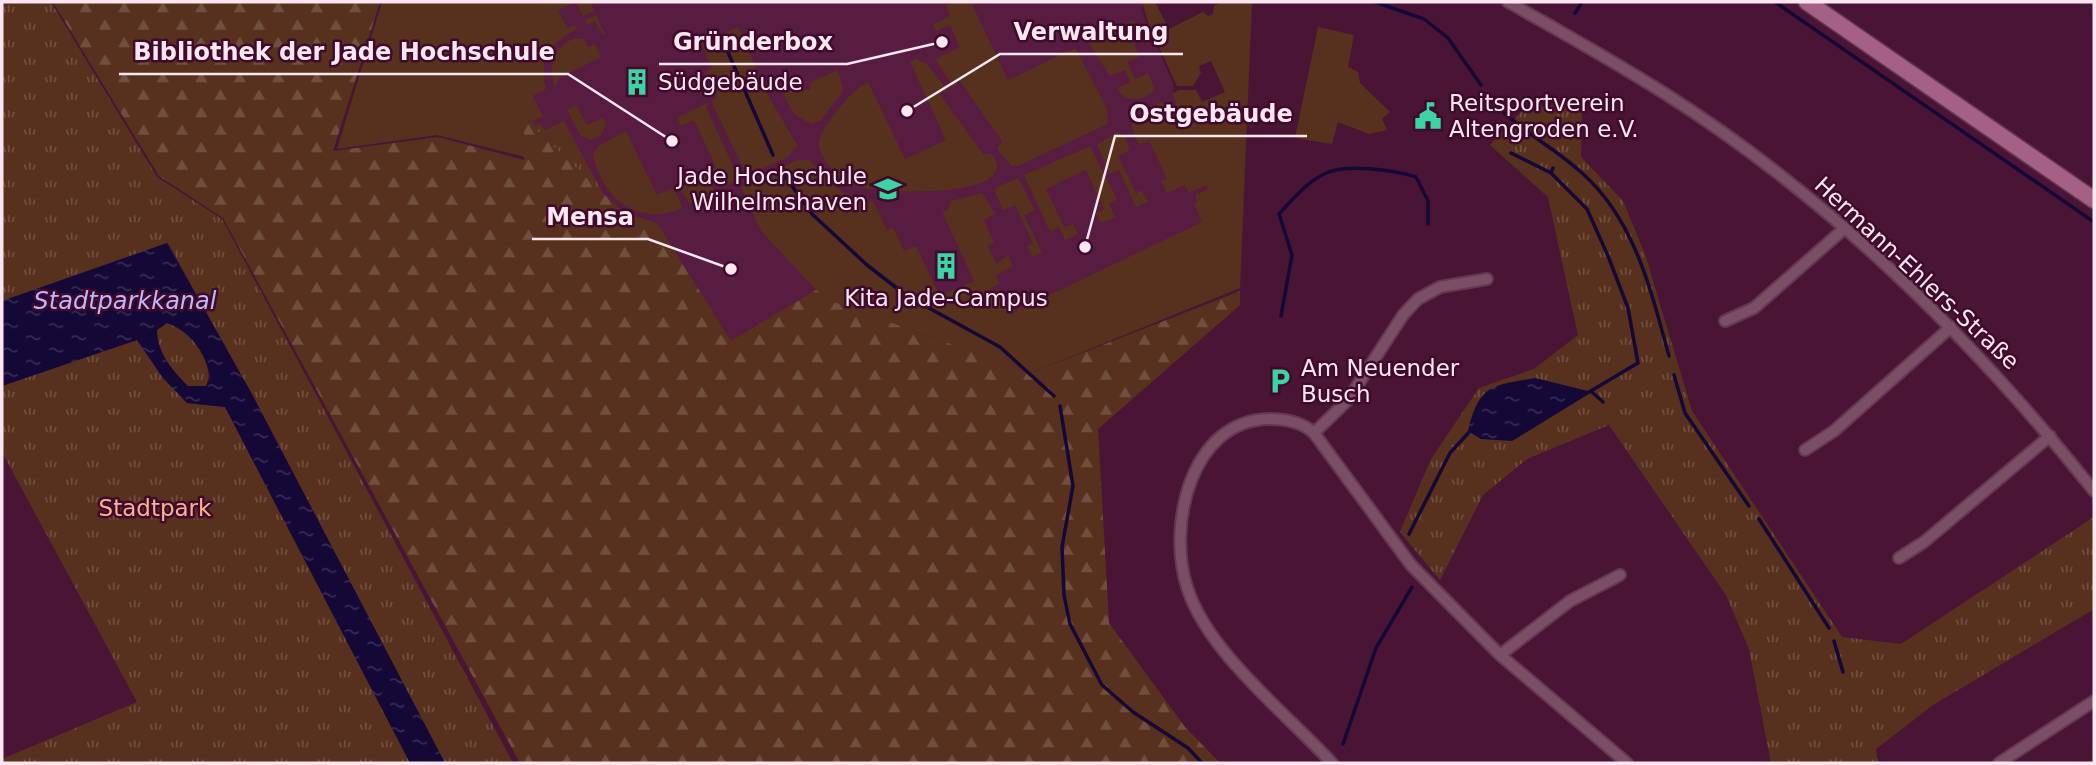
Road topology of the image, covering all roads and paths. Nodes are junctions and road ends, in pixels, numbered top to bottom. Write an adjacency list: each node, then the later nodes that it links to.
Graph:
1 (1508, 2): 4 (street, Hermann-Ehlers-Straße)
2 (1807, 2): 3 (street)
3 (2094, 200)
4 (1845, 228): 6 (street); 7 (street, Hermann-Ehlers-Straße)
5 (1487, 279): 8 (street)
6 (1725, 321)
7 (1951, 327): 9 (street, Hermann-Ehlers-Straße); 10 (street)
8 (1314, 433): 14 (street); 17 (street)
9 (2050, 436): 11 (street, Hermann-Ehlers-Straße); 12 (street)
10 (1805, 450)
11 (2094, 491)
12 (1899, 558)
13 (1620, 575): 14 (street)
14 (1500, 655): 16 (street)
15 (2094, 701): 19 (street)
16 (1623, 760): 18 (street)
17 (1332, 763)
18 (1608, 763)
19 (1999, 763)

